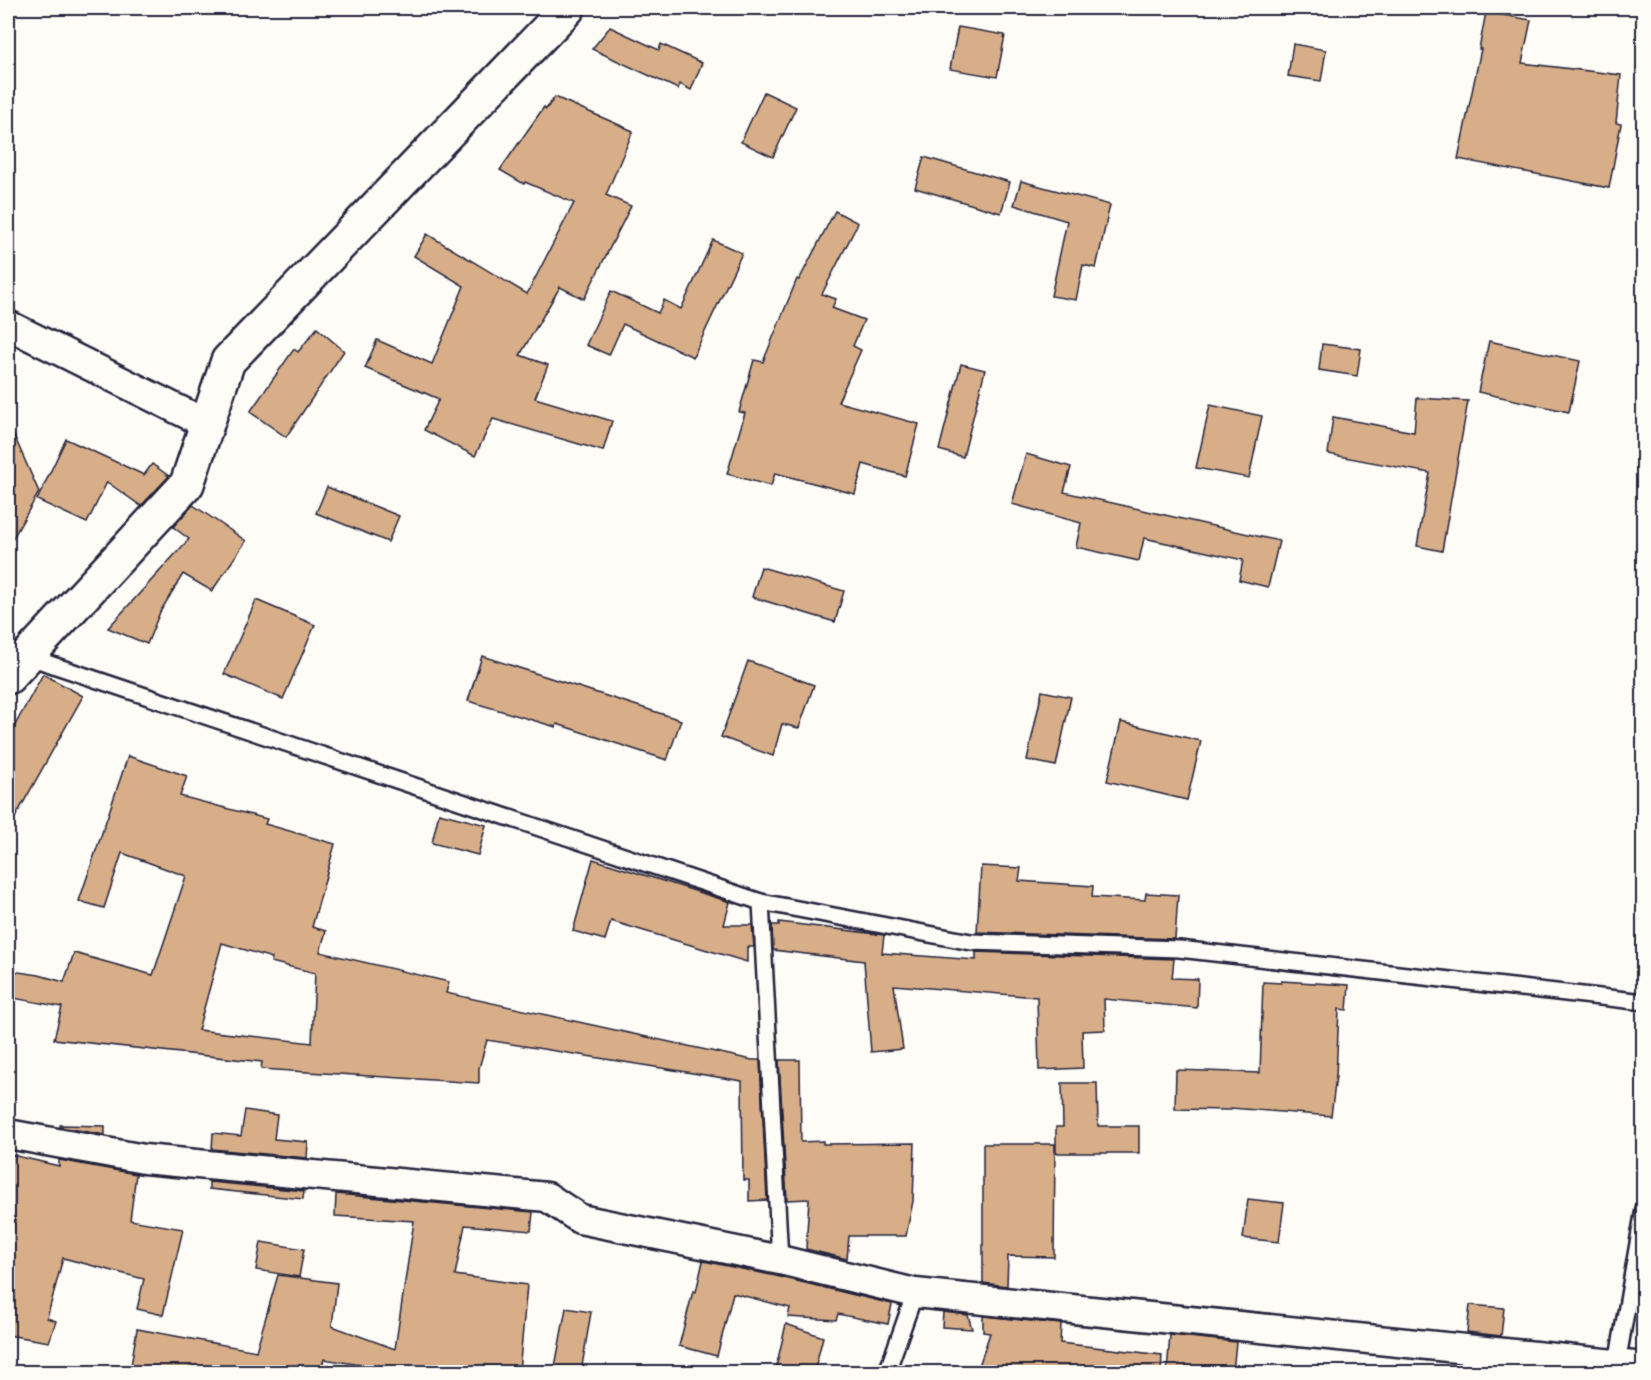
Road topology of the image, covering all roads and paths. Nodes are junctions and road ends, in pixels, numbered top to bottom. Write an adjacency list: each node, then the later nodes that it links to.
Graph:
1 (568, 8): 3 (street)
2 (8, 325): 3 (street)
3 (207, 424): 4 (street)
4 (17, 666): 5 (lane)
5 (761, 902): 6 (lane); 9 (lane)
6 (1644, 1002)
7 (8, 1134): 9 (street)
8 (1644, 1209): 11 (lane)
9 (780, 1260): 10 (street)
10 (915, 1293): 11 (street); 12 (lane)
11 (1630, 1366)
12 (887, 1372)

